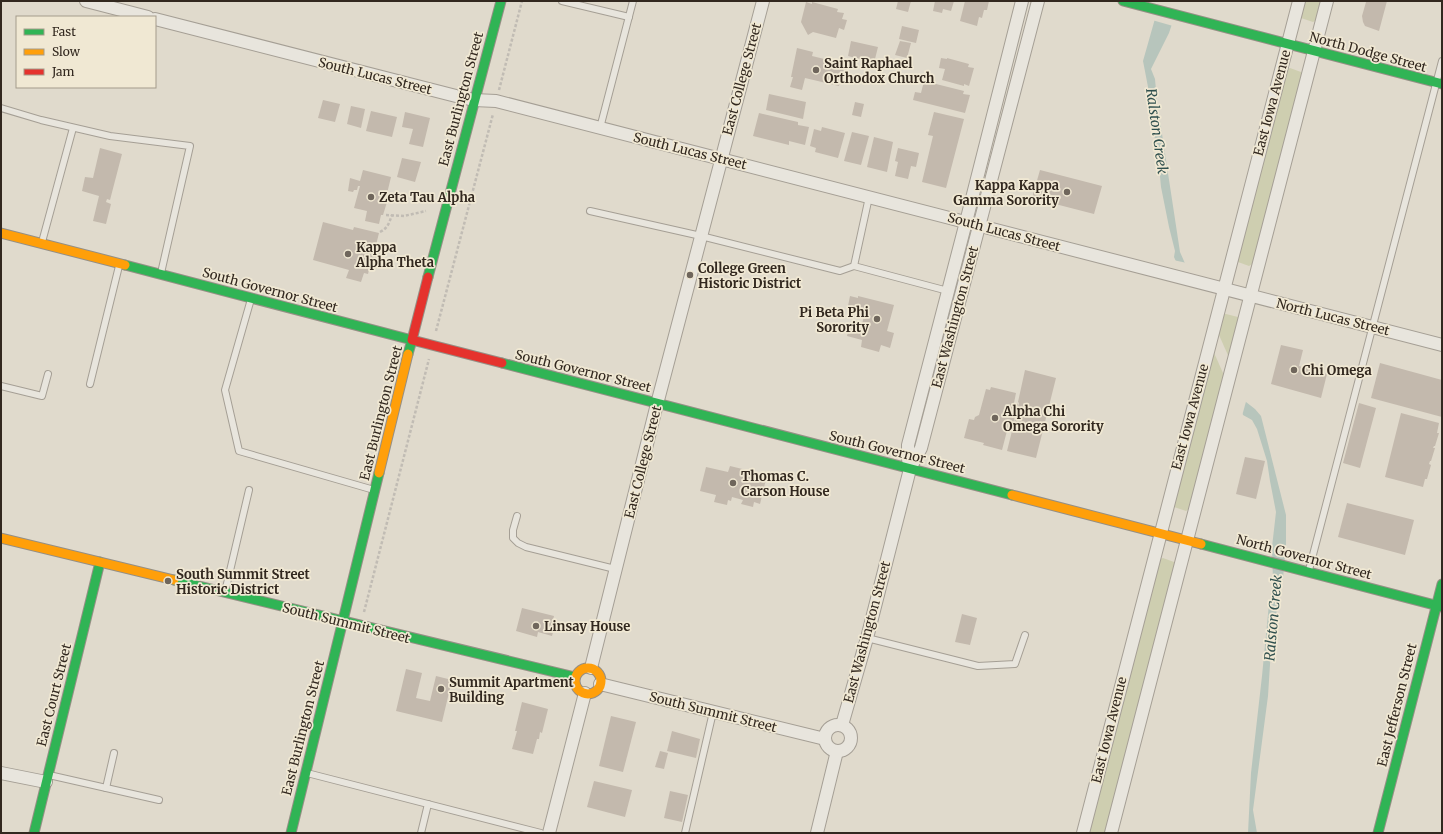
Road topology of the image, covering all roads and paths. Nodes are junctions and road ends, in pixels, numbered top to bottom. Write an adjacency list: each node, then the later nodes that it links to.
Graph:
1 (86, 1): 12 (street)
2 (501, 1): 19 (main road, East Burlington Street)
3 (522, 1): 20 (path)
4 (562, 1): 13 (lane)
5 (633, 1): 13 (lane)
6 (763, 1): 24 (street, East College Street)
7 (1022, 1): 30 (street, East Washington Street)
8 (1038, 1): 31 (street, East Washington Street)
9 (1123, 1): 15 (main road, North Dodge Street)
10 (1299, 1): 15 (street, East Iowa Avenue)
11 (1327, 1): 16 (street)
12 (144, 16)
13 (629, 17): 23 (lane)
14 (156, 19): 19 (street, South Lucas Street)
15 (1288, 44): 16 (main road, North Dodge Street); 39 (street, East Iowa Avenue)
16 (1315, 51): 18 (main road, North Dodge Street); 41 (street)
17 (1442, 61): 18 (lane)
18 (1439, 84): 43 (lane)
19 (474, 100): 20 (street, South Lucas Street); 44 (main road, East Burlington Street)
20 (496, 101): 23 (street, South Lucas Street); 46 (path)
21 (1, 108): 22 (lane)
22 (73, 128): 35 (lane); 38 (lane)
23 (600, 128): 24 (street, South Lucas Street)
24 (721, 159): 25 (street, South Lucas Street); 34 (street, East College Street)
25 (869, 197): 30 (street, South Lucas Street); 37 (lane)
26 (590, 210): 34 (lane)
27 (426, 211): 29 (path)
28 (386, 215): 29 (path)
29 (392, 215): 32 (path)
30 (966, 222): 31 (street, South Lucas Street); 40 (street, East Washington Street)
31 (980, 225): 39 (street, South Lucas Street); 51 (street, East Washington Street)
32 (380, 232)
33 (1, 233): 35 (main road, South Governor Street)
34 (701, 236): 37 (lane); 50 (street, East College Street)
35 (42, 244): 36 (main road, South Governor Street)
36 (120, 264): 38 (main road, South Governor Street); 48 (lane)
37 (854, 266): 40 (lane)
38 (160, 275): 42 (main road, South Governor Street)
39 (1224, 289): 41 (street, North Lucas Street); 55 (street, East Iowa Avenue)
40 (948, 290): 51 (street, East Washington Street)
41 (1251, 296): 43 (street, North Lucas Street); 57 (street)
42 (251, 298): 44 (main road, South Governor Street); 53 (lane)
43 (1373, 327): 45 (street, North Lucas Street); 60 (lane)
44 (412, 340): 46 (main road, South Governor Street); 53 (main road, East Burlington Street)
45 (1442, 345)
46 (432, 346): 50 (main road, South Governor Street); 64 (path)
47 (48, 374): 49 (lane)
48 (90, 384)
49 (1, 386)
50 (658, 404): 51 (main road, South Governor Street); 59 (street, East College Street)
51 (910, 469): 55 (main road, South Governor Street); 67 (street, East Washington Street)
52 (249, 490): 62 (lane)
53 (375, 491): 65 (main road, East Burlington Street)
54 (517, 516): 59 (lane)
55 (1160, 533): 57 (main road, North Governor Street); 90 (street, East Iowa Avenue)
56 (1, 538): 58 (main road, South Summit Street)
57 (1188, 541): 60 (main road, North Governor Street); 91 (street)
58 (100, 562): 62 (main road, South Summit Street); 79 (main road, East Court Street)
59 (615, 569): 68 (street, East College Street)
60 (1308, 572): 63 (main road, North Governor Street)
61 (1442, 584): 63 (main road, East Jefferson Street)
62 (224, 593): 65 (main road, South Summit Street)
63 (1439, 606): 92 (main road, East Jefferson Street)
64 (363, 613)
65 (342, 622): 69 (main road, South Summit Street); 78 (main road, East Burlington Street)
66 (1025, 635): 67 (lane)
67 (867, 638): 73 (street, East Washington Street)
68 (591, 668): 69 (main road); 70 (main road)
69 (575, 677): 71 (main road)
70 (600, 684): 71 (main road); 72 (street, South Summit Street)
71 (584, 693): 87 (street)
72 (713, 712): 74 (street, South Summit Street); 88 (lane)
73 (842, 725): 74 (street); 75 (street)
74 (825, 739): 75 (street)
75 (837, 751): 89 (street)
76 (114, 753): 80 (lane)
77 (1, 773): 79 (street)
78 (306, 773): 82 (lane); 84 (main road, East Burlington Street)
79 (47, 779): 80 (lane); 83 (main road, East Court Street)
80 (106, 788): 81 (lane)
81 (159, 800)
82 (428, 804): 85 (lane); 86 (lane)
83 (34, 833)
84 (291, 833)
85 (421, 833)
86 (541, 833)
87 (549, 833)
88 (685, 833)
89 (817, 833)
90 (1083, 833)
91 (1111, 833)
92 (1378, 833)

